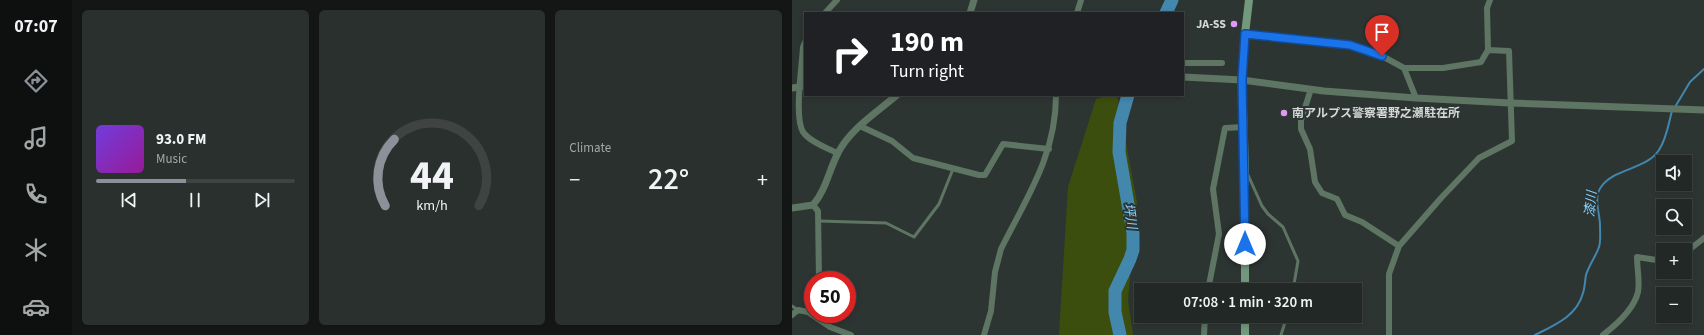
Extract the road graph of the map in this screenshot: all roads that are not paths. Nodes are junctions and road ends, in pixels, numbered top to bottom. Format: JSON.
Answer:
{"nodes":[{"id":1,"x":837,"y":0,"type":"edge"},
{"id":2,"x":974,"y":0,"type":"edge"},
{"id":3,"x":1081,"y":0,"type":"edge"},
{"id":4,"x":1249,"y":0,"type":"edge"},
{"id":5,"x":1490,"y":0,"type":"edge"},
{"id":6,"x":826,"y":12,"type":"edge"},
{"id":7,"x":970,"y":12,"type":"edge"},
{"id":8,"x":1077,"y":12,"type":"edge"},
{"id":9,"x":1245,"y":34,"type":"junction"},
{"id":10,"x":804,"y":44,"type":"edge"},
{"id":11,"x":1488,"y":50,"type":"junction"},
{"id":12,"x":1184,"y":63,"type":"edge"},
{"id":13,"x":1222,"y":63,"type":"dead end"},
{"id":14,"x":1404,"y":68,"type":"junction"},
{"id":15,"x":1184,"y":77,"type":"edge"},
{"id":16,"x":1242,"y":80,"type":"junction"},
{"id":17,"x":803,"y":86,"type":"edge"},
{"id":18,"x":792,"y":88,"type":"edge"},
{"id":19,"x":1311,"y":89,"type":"junction"},
{"id":20,"x":896,"y":96,"type":"edge"},
{"id":21,"x":1056,"y":96,"type":"edge"},
{"id":22,"x":1416,"y":98,"type":"junction"},
{"id":23,"x":1510,"y":103,"type":"junction"},
{"id":24,"x":1704,"y":110,"type":"edge"},
{"id":25,"x":860,"y":126,"type":"junction"},
{"id":26,"x":1243,"y":127,"type":"junction"},
{"id":27,"x":1049,"y":149,"type":"junction"},
{"id":28,"x":837,"y":153,"type":"junction"},
{"id":29,"x":954,"y":168,"type":"junction"},
{"id":30,"x":1245,"y":168,"type":"junction"},
{"id":31,"x":813,"y":205,"type":"junction"},
{"id":32,"x":792,"y":208,"type":"edge"},
{"id":33,"x":819,"y":221,"type":"junction"},
{"id":34,"x":1704,"y":238,"type":"edge"},
{"id":35,"x":1399,"y":246,"type":"junction"},
{"id":36,"x":1692,"y":247,"type":"edge"},
{"id":37,"x":1656,"y":261,"type":"edge"},
{"id":38,"x":819,"y":271,"type":"edge"},
{"id":39,"x":1209,"y":283,"type":"edge"},
{"id":40,"x":1245,"y":283,"type":"edge"},
{"id":41,"x":1294,"y":283,"type":"edge"},
{"id":42,"x":795,"y":308,"type":"edge"},
{"id":43,"x":792,"y":315,"type":"edge"},
{"id":44,"x":824,"y":323,"type":"edge"},
{"id":45,"x":1205,"y":323,"type":"edge"},
{"id":46,"x":1245,"y":323,"type":"edge"},
{"id":47,"x":1285,"y":323,"type":"edge"},
{"id":48,"x":851,"y":335,"type":"edge"},
{"id":49,"x":984,"y":335,"type":"edge"},
{"id":50,"x":1204,"y":335,"type":"edge"},
{"id":51,"x":1245,"y":335,"type":"edge"},
{"id":52,"x":1281,"y":335,"type":"edge"},
{"id":53,"x":1389,"y":335,"type":"edge"},
{"id":54,"x":1603,"y":335,"type":"edge"}],
"edges":[{"from":1,"to":6,"type":"street"},
{"from":2,"to":7,"type":"street"},
{"from":3,"to":8,"type":"street"},
{"from":4,"to":9,"type":"main road"},
{"from":5,"to":11,"type":"street"},
{"from":9,"to":14,"type":"street"},
{"from":9,"to":16,"type":"main road"},
{"from":10,"to":17,"type":"street"},
{"from":11,"to":14,"type":"street"},
{"from":11,"to":23,"type":"street"},
{"from":12,"to":13,"type":"street"},
{"from":14,"to":22,"type":"street"},
{"from":15,"to":16,"type":"street"},
{"from":16,"to":19,"type":"street"},
{"from":16,"to":26,"type":"main road"},
{"from":17,"to":18,"type":"street"},
{"from":17,"to":28,"type":"street"},
{"from":19,"to":22,"type":"street"},
{"from":19,"to":35,"type":"street"},
{"from":20,"to":25,"type":"street"},
{"from":21,"to":27,"type":"street"},
{"from":22,"to":23,"type":"street"},
{"from":23,"to":24,"type":"street"},
{"from":23,"to":35,"type":"street"},
{"from":25,"to":28,"type":"street"},
{"from":25,"to":29,"type":"street"},
{"from":26,"to":30,"type":"main road"},
{"from":26,"to":39,"type":"street"},
{"from":27,"to":29,"type":"street"},
{"from":27,"to":49,"type":"street"},
{"from":28,"to":31,"type":"street"},
{"from":29,"to":33,"type":"lane"},
{"from":30,"to":40,"type":"main road"},
{"from":30,"to":41,"type":"lane"},
{"from":31,"to":32,"type":"street"},
{"from":31,"to":33,"type":"street"},
{"from":33,"to":38,"type":"street"},
{"from":34,"to":36,"type":"street"},
{"from":35,"to":53,"type":"street"},
{"from":37,"to":54,"type":"street"},
{"from":42,"to":43,"type":"street"},
{"from":44,"to":48,"type":"street"},
{"from":45,"to":50,"type":"street"},
{"from":46,"to":51,"type":"main road"},
{"from":47,"to":52,"type":"lane"}]}
